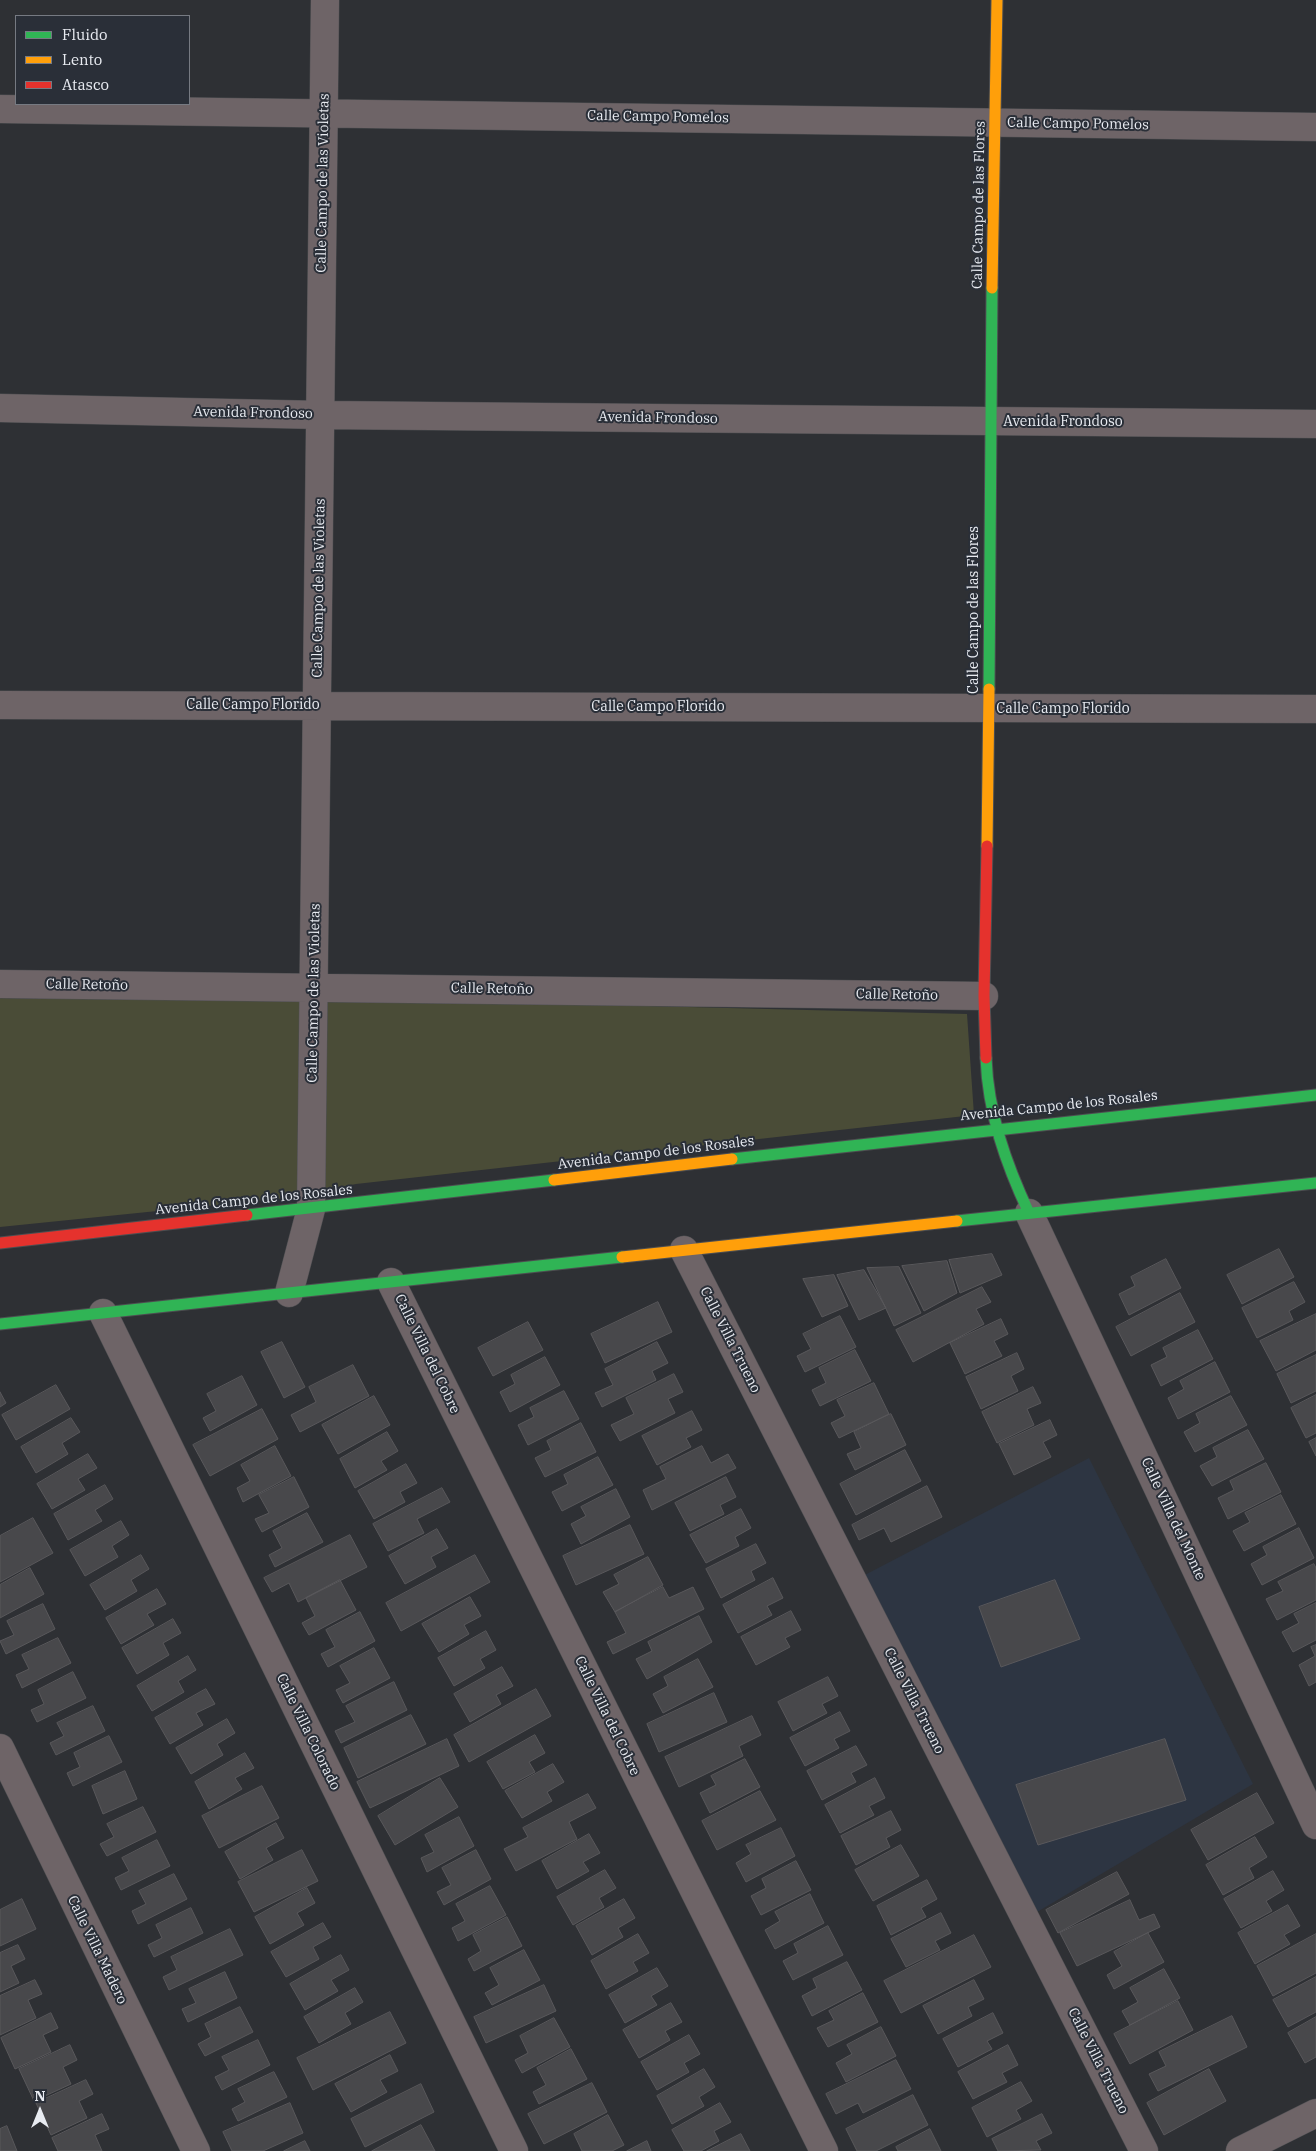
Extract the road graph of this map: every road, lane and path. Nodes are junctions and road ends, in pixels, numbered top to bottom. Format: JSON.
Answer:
{"nodes":[{"id":1,"x":325,"y":0,"type":"edge"},
{"id":2,"x":997,"y":0,"type":"edge"},
{"id":3,"x":0,"y":108,"type":"edge"},
{"id":4,"x":324,"y":112,"type":"junction"},
{"id":5,"x":996,"y":123,"type":"junction"},
{"id":6,"x":1316,"y":127,"type":"edge"},
{"id":7,"x":0,"y":408,"type":"edge"},
{"id":8,"x":321,"y":415,"type":"junction"},
{"id":9,"x":989,"y":422,"type":"junction"},
{"id":10,"x":1316,"y":424,"type":"edge"},
{"id":11,"x":0,"y":705,"type":"edge"},
{"id":12,"x":318,"y":705,"type":"junction"},
{"id":13,"x":989,"y":709,"type":"junction"},
{"id":14,"x":1316,"y":709,"type":"edge"},
{"id":15,"x":0,"y":984,"type":"edge"},
{"id":16,"x":314,"y":987,"type":"junction"},
{"id":17,"x":984,"y":996,"type":"junction"},
{"id":18,"x":1316,"y":1095,"type":"edge"},
{"id":19,"x":996,"y":1127,"type":"junction"},
{"id":20,"x":1316,"y":1182,"type":"edge"},
{"id":21,"x":311,"y":1209,"type":"junction"},
{"id":22,"x":1030,"y":1213,"type":"junction"},
{"id":23,"x":0,"y":1243,"type":"edge"},
{"id":24,"x":684,"y":1250,"type":"junction"},
{"id":25,"x":391,"y":1282,"type":"junction"},
{"id":26,"x":289,"y":1293,"type":"junction"},
{"id":27,"x":103,"y":1313,"type":"junction"},
{"id":28,"x":0,"y":1324,"type":"edge"},
{"id":29,"x":0,"y":1748,"type":"edge"},
{"id":30,"x":1316,"y":1824,"type":"edge"},
{"id":31,"x":1316,"y":2113,"type":"edge"},
{"id":32,"x":196,"y":2151,"type":"edge"},
{"id":33,"x":514,"y":2151,"type":"edge"},
{"id":34,"x":824,"y":2151,"type":"edge"},
{"id":35,"x":1144,"y":2151,"type":"edge"},
{"id":36,"x":1240,"y":2151,"type":"edge"}],
"edges":[{"from":1,"to":4,"type":"street","name":"Calle Campo de las Violetas"},
{"from":2,"to":5,"type":"street","name":"Calle Campo de las Flores"},
{"from":3,"to":4,"type":"street","name":"Calle Campo Pomelos"},
{"from":4,"to":5,"type":"street","name":"Calle Campo Pomelos"},
{"from":4,"to":8,"type":"street","name":"Calle Campo de las Violetas"},
{"from":5,"to":6,"type":"street","name":"Calle Campo Pomelos"},
{"from":5,"to":9,"type":"street","name":"Calle Campo de las Flores"},
{"from":7,"to":8,"type":"street","name":"Avenida Frondoso"},
{"from":8,"to":9,"type":"street","name":"Avenida Frondoso"},
{"from":8,"to":12,"type":"street","name":"Calle Campo de las Violetas"},
{"from":9,"to":10,"type":"street","name":"Avenida Frondoso"},
{"from":9,"to":13,"type":"street","name":"Calle Campo de las Flores"},
{"from":11,"to":12,"type":"street","name":"Calle Campo Florido"},
{"from":12,"to":13,"type":"street","name":"Calle Campo Florido"},
{"from":12,"to":16,"type":"street","name":"Calle Campo de las Violetas"},
{"from":13,"to":14,"type":"street","name":"Calle Campo Florido"},
{"from":13,"to":17,"type":"street","name":"Calle Campo de las Flores"},
{"from":15,"to":16,"type":"street","name":"Calle Retoño"},
{"from":16,"to":17,"type":"street","name":"Calle Retoño"},
{"from":16,"to":21,"type":"street","name":"Calle Campo de las Violetas"},
{"from":17,"to":19,"type":"street","name":"Calle Campo de las Flores"},
{"from":18,"to":19,"type":"street","name":"Avenida Campo de los Rosales"},
{"from":19,"to":21,"type":"street","name":"Avenida Campo de los Rosales"},
{"from":19,"to":22,"type":"street","name":"Calle Campo de las Flores"},
{"from":20,"to":22,"type":"street"},
{"from":21,"to":23,"type":"street","name":"Avenida Campo de los Rosales"},
{"from":21,"to":26,"type":"street","name":"Calle Campo de las Violetas"},
{"from":22,"to":24,"type":"street"},
{"from":22,"to":30,"type":"street","name":"Calle Villa del Monte"},
{"from":24,"to":25,"type":"street"},
{"from":24,"to":35,"type":"street","name":"Calle Villa Trueno"},
{"from":25,"to":26,"type":"street"},
{"from":25,"to":34,"type":"street","name":"Calle Villa del Cobre"},
{"from":26,"to":27,"type":"street"},
{"from":27,"to":28,"type":"street"},
{"from":27,"to":33,"type":"street","name":"Calle Villa Colorado"},
{"from":29,"to":32,"type":"street","name":"Calle Villa Madero"},
{"from":31,"to":36,"type":"street"}]}
